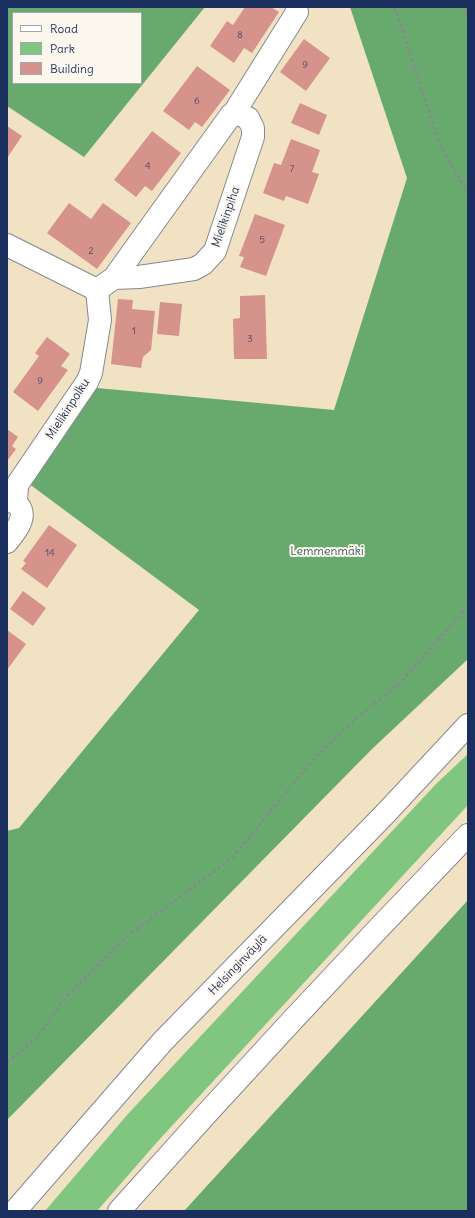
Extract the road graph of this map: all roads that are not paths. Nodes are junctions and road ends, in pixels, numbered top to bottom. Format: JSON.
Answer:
{"nodes":[{"id":1,"x":297,"y":12,"type":"dead end"},
{"id":2,"x":234,"y":113,"type":"junction"},
{"id":3,"x":7,"y":245,"type":"edge"},
{"id":4,"x":106,"y":284,"type":"junction"},
{"id":5,"x":12,"y":502,"type":"edge"},
{"id":6,"x":7,"y":542,"type":"edge"},
{"id":7,"x":468,"y":725,"type":"edge"},
{"id":8,"x":468,"y":835,"type":"edge"},
{"id":9,"x":15,"y":1211,"type":"edge"},
{"id":10,"x":119,"y":1211,"type":"edge"}],
"edges":[{"from":1,"to":2,"type":"main road"},
{"from":2,"to":4,"type":"main road"},
{"from":2,"to":4,"type":"main road","name":"Mielikinpiha"},
{"from":3,"to":4,"type":"main road"},
{"from":4,"to":5,"type":"main road","name":"Mielikinpolku"},
{"from":5,"to":6,"type":"main road","name":"Mielikinpolku"},
{"from":7,"to":9,"type":"main road","name":"Helsinginväylä"},
{"from":8,"to":10,"type":"main road"}]}
